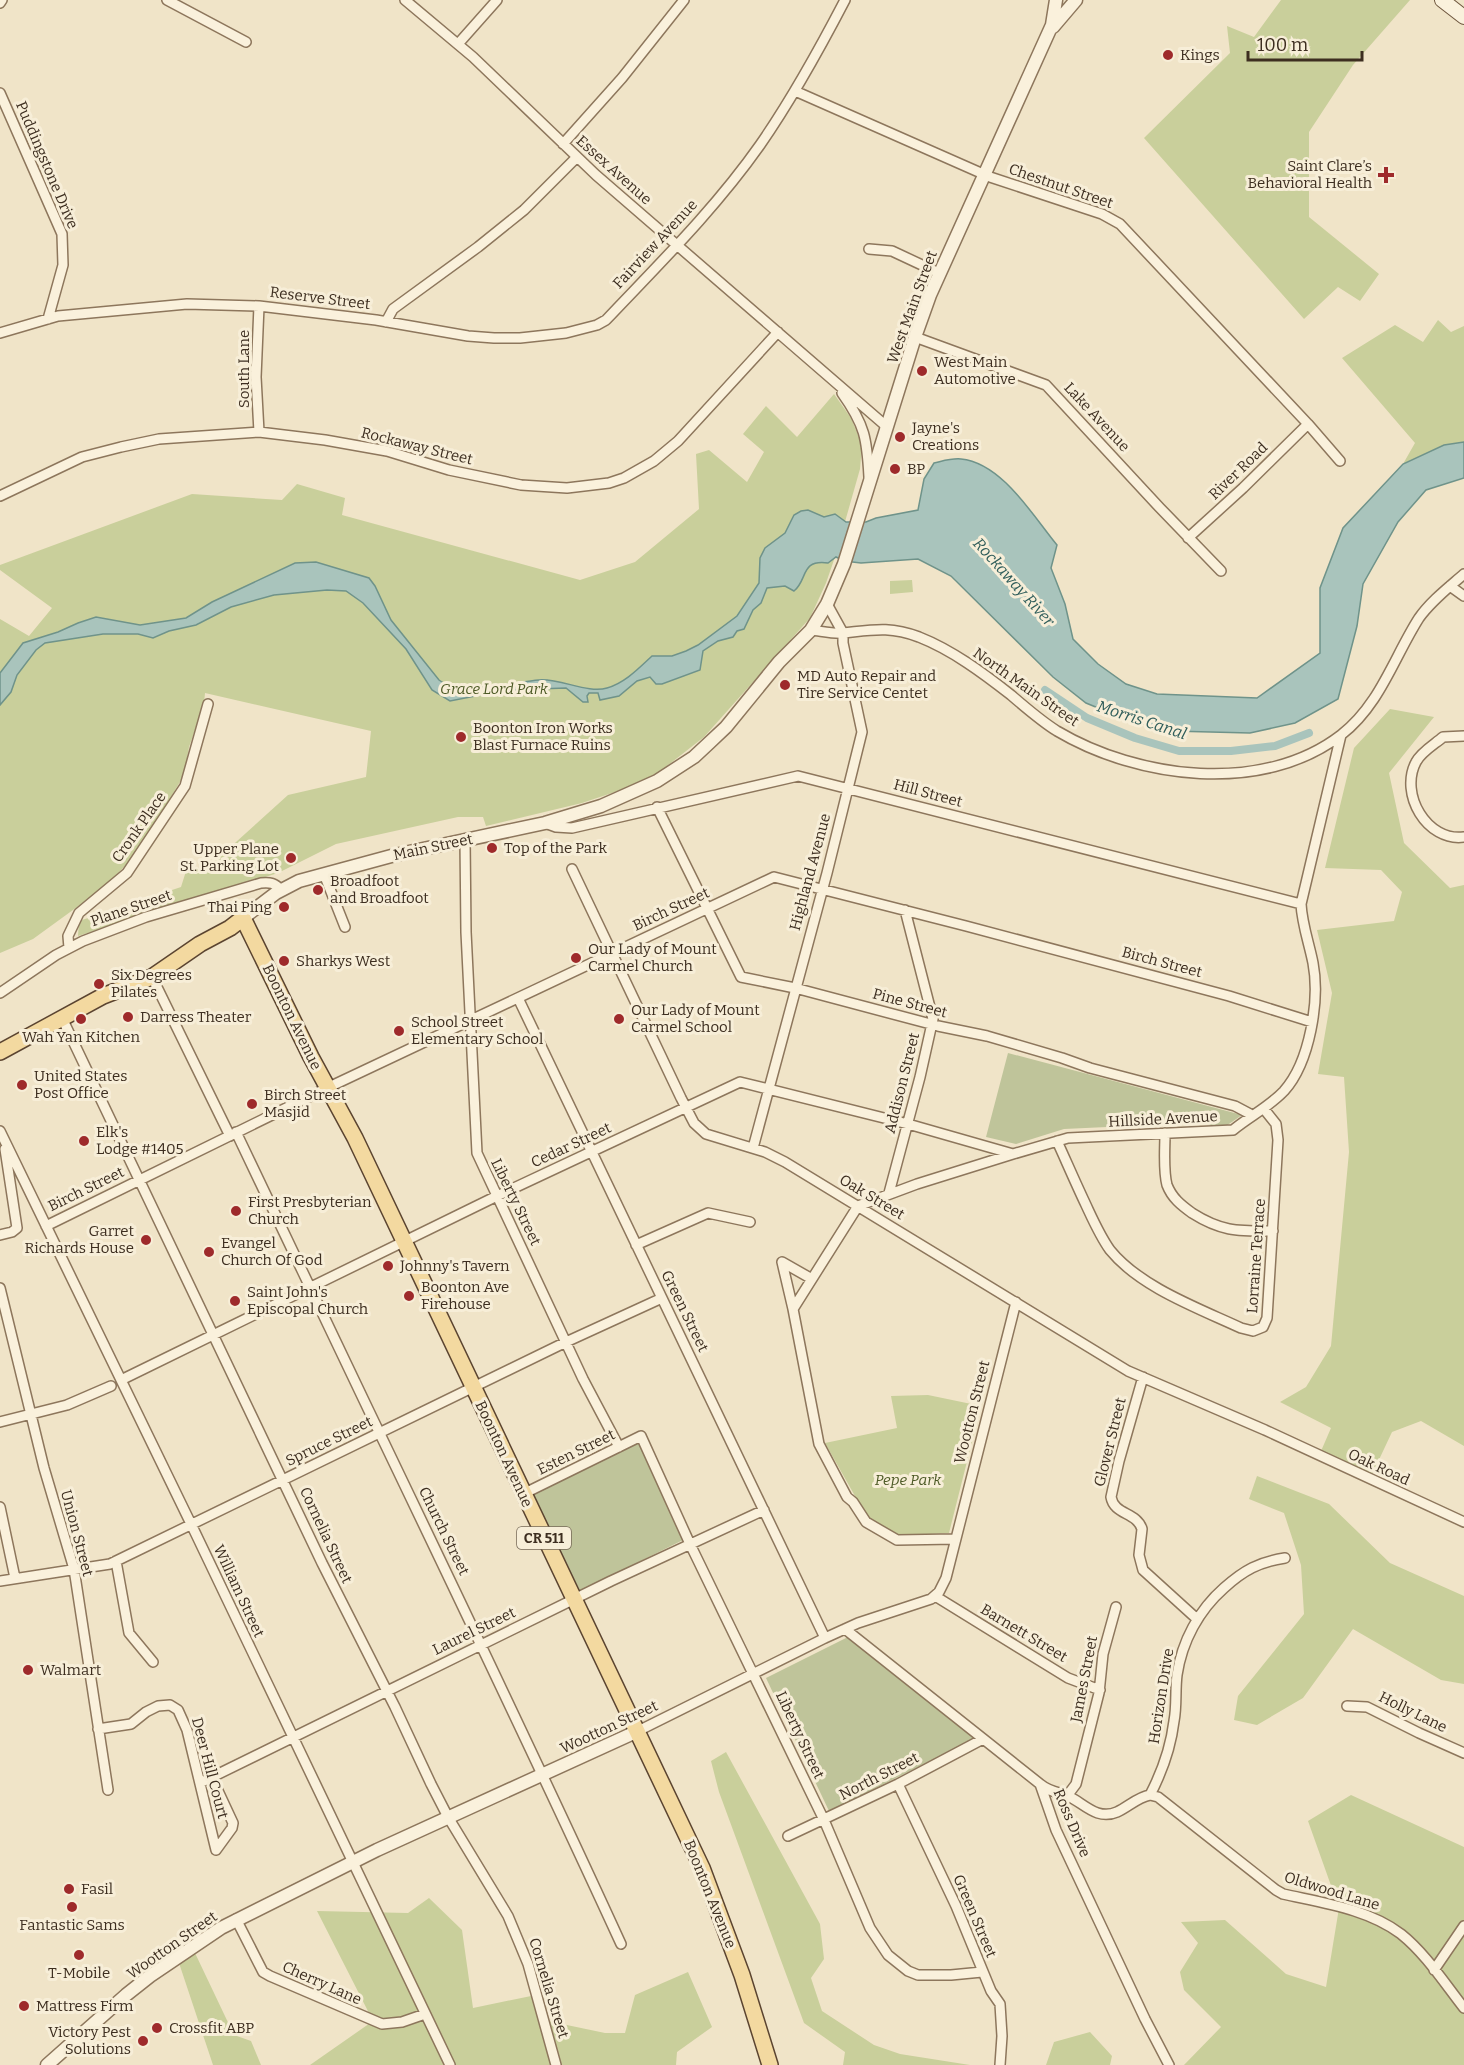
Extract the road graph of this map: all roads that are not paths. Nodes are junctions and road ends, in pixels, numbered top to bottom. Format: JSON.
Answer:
{"nodes":[{"id":1,"x":167,"y":0,"type":"edge"},
{"id":2,"x":405,"y":0,"type":"edge"},
{"id":3,"x":497,"y":0,"type":"edge"},
{"id":4,"x":684,"y":0,"type":"edge"},
{"id":5,"x":845,"y":0,"type":"edge"},
{"id":6,"x":1056,"y":0,"type":"edge"},
{"id":7,"x":1076,"y":0,"type":"edge"},
{"id":8,"x":1442,"y":0,"type":"edge"},
{"id":9,"x":1464,"y":17,"type":"edge"},
{"id":10,"x":1047,"y":35,"type":"junction"},
{"id":11,"x":246,"y":42,"type":"dead end"},
{"id":12,"x":458,"y":44,"type":"junction"},
{"id":13,"x":795,"y":92,"type":"junction"},
{"id":14,"x":0,"y":93,"type":"edge"},
{"id":15,"x":563,"y":144,"type":"junction"},
{"id":16,"x":577,"y":157,"type":"junction"},
{"id":17,"x":984,"y":175,"type":"junction"},
{"id":18,"x":677,"y":246,"type":"junction"},
{"id":19,"x":869,"y":249,"type":"dead end"},
{"id":20,"x":939,"y":273,"type":"junction"},
{"id":21,"x":259,"y":306,"type":"junction"},
{"id":22,"x":48,"y":319,"type":"junction"},
{"id":23,"x":386,"y":322,"type":"junction"},
{"id":24,"x":778,"y":332,"type":"junction"},
{"id":25,"x":0,"y":333,"type":"edge"},
{"id":26,"x":915,"y":337,"type":"junction"},
{"id":27,"x":833,"y":381,"type":"junction"},
{"id":28,"x":1308,"y":424,"type":"junction"},
{"id":29,"x":886,"y":426,"type":"junction"},
{"id":30,"x":260,"y":432,"type":"junction"},
{"id":31,"x":1340,"y":461,"type":"dead end"},
{"id":32,"x":870,"y":484,"type":"junction"},
{"id":33,"x":0,"y":496,"type":"edge"},
{"id":34,"x":1188,"y":538,"type":"junction"},
{"id":35,"x":1221,"y":572,"type":"dead end"},
{"id":36,"x":1464,"y":574,"type":"edge"},
{"id":37,"x":1450,"y":586,"type":"junction"},
{"id":38,"x":1464,"y":596,"type":"edge"},
{"id":39,"x":827,"y":604,"type":"junction"},
{"id":40,"x":811,"y":630,"type":"junction"},
{"id":41,"x":843,"y":633,"type":"junction"},
{"id":42,"x":208,"y":704,"type":"dead end"},
{"id":43,"x":1341,"y":735,"type":"junction"},
{"id":44,"x":1464,"y":736,"type":"edge"},
{"id":45,"x":848,"y":787,"type":"junction"},
{"id":46,"x":657,"y":807,"type":"junction"},
{"id":47,"x":545,"y":823,"type":"junction"},
{"id":48,"x":1464,"y":837,"type":"edge"},
{"id":49,"x":465,"y":840,"type":"junction"},
{"id":50,"x":572,"y":869,"type":"dead end"},
{"id":51,"x":324,"y":874,"type":"junction"},
{"id":52,"x":822,"y":889,"type":"junction"},
{"id":53,"x":280,"y":890,"type":"junction"},
{"id":54,"x":1301,"y":904,"type":"junction"},
{"id":55,"x":708,"y":908,"type":"junction"},
{"id":56,"x":905,"y":910,"type":"junction"},
{"id":57,"x":243,"y":918,"type":"junction"},
{"id":58,"x":345,"y":927,"type":"dead end"},
{"id":59,"x":69,"y":948,"type":"junction"},
{"id":60,"x":612,"y":953,"type":"junction"},
{"id":61,"x":152,"y":977,"type":"junction"},
{"id":62,"x":795,"y":988,"type":"junction"},
{"id":63,"x":0,"y":993,"type":"edge"},
{"id":64,"x":518,"y":998,"type":"junction"},
{"id":65,"x":62,"y":1018,"type":"junction"},
{"id":66,"x":470,"y":1021,"type":"junction"},
{"id":67,"x":1312,"y":1022,"type":"junction"},
{"id":68,"x":932,"y":1024,"type":"junction"},
{"id":69,"x":0,"y":1052,"type":"edge"},
{"id":70,"x":327,"y":1088,"type":"junction"},
{"id":71,"x":768,"y":1089,"type":"junction"},
{"id":72,"x":686,"y":1107,"type":"junction"},
{"id":73,"x":1264,"y":1109,"type":"junction"},
{"id":74,"x":1252,"y":1115,"type":"junction"},
{"id":75,"x":908,"y":1124,"type":"junction"},
{"id":76,"x":1165,"y":1133,"type":"junction"},
{"id":77,"x":2,"y":1134,"type":"edge"},
{"id":78,"x":233,"y":1134,"type":"junction"},
{"id":79,"x":1057,"y":1142,"type":"junction"},
{"id":80,"x":753,"y":1148,"type":"junction"},
{"id":81,"x":591,"y":1152,"type":"junction"},
{"id":82,"x":1013,"y":1154,"type":"junction"},
{"id":83,"x":141,"y":1180,"type":"junction"},
{"id":84,"x":889,"y":1193,"type":"junction"},
{"id":85,"x":497,"y":1197,"type":"junction"},
{"id":86,"x":858,"y":1206,"type":"junction"},
{"id":87,"x":750,"y":1222,"type":"dead end"},
{"id":88,"x":46,"y":1226,"type":"junction"},
{"id":89,"x":1273,"y":1231,"type":"junction"},
{"id":90,"x":0,"y":1235,"type":"edge"},
{"id":91,"x":403,"y":1242,"type":"junction"},
{"id":92,"x":636,"y":1245,"type":"junction"},
{"id":93,"x":812,"y":1279,"type":"junction"},
{"id":94,"x":311,"y":1287,"type":"junction"},
{"id":95,"x":0,"y":1288,"type":"edge"},
{"id":96,"x":662,"y":1298,"type":"junction"},
{"id":97,"x":1016,"y":1302,"type":"junction"},
{"id":98,"x":793,"y":1309,"type":"junction"},
{"id":99,"x":214,"y":1334,"type":"junction"},
{"id":100,"x":566,"y":1342,"type":"junction"},
{"id":101,"x":1143,"y":1377,"type":"junction"},
{"id":102,"x":121,"y":1380,"type":"junction"},
{"id":103,"x":111,"y":1386,"type":"dead end"},
{"id":104,"x":472,"y":1388,"type":"junction"},
{"id":105,"x":32,"y":1415,"type":"junction"},
{"id":106,"x":0,"y":1422,"type":"edge"},
{"id":107,"x":380,"y":1433,"type":"junction"},
{"id":108,"x":641,"y":1436,"type":"joint"},
{"id":109,"x":1281,"y":1437,"type":"joint"},
{"id":110,"x":619,"y":1447,"type":"junction"},
{"id":111,"x":283,"y":1479,"type":"junction"},
{"id":112,"x":523,"y":1494,"type":"junction"},
{"id":113,"x":0,"y":1507,"type":"edge"},
{"id":114,"x":764,"y":1510,"type":"junction"},
{"id":115,"x":1464,"y":1522,"type":"edge"},
{"id":116,"x":192,"y":1526,"type":"junction"},
{"id":117,"x":955,"y":1539,"type":"junction"},
{"id":118,"x":690,"y":1544,"type":"junction"},
{"id":119,"x":1285,"y":1558,"type":"dead end"},
{"id":120,"x":116,"y":1561,"type":"junction"},
{"id":121,"x":74,"y":1569,"type":"junction"},
{"id":122,"x":15,"y":1578,"type":"junction"},
{"id":123,"x":0,"y":1581,"type":"edge"},
{"id":124,"x":935,"y":1596,"type":"junction"},
{"id":125,"x":574,"y":1599,"type":"junction"},
{"id":126,"x":1116,"y":1607,"type":"dead end"},
{"id":127,"x":1197,"y":1619,"type":"junction"},
{"id":128,"x":845,"y":1629,"type":"junction"},
{"id":129,"x":825,"y":1638,"type":"junction"},
{"id":130,"x":481,"y":1644,"type":"junction"},
{"id":131,"x":153,"y":1662,"type":"dead end"},
{"id":132,"x":754,"y":1674,"type":"junction"},
{"id":133,"x":1100,"y":1689,"type":"junction"},
{"id":134,"x":386,"y":1690,"type":"junction"},
{"id":135,"x":1347,"y":1706,"type":"dead end"},
{"id":136,"x":98,"y":1729,"type":"junction"},
{"id":137,"x":638,"y":1731,"type":"junction"},
{"id":138,"x":292,"y":1738,"type":"junction"},
{"id":139,"x":983,"y":1739,"type":"junction"},
{"id":140,"x":1464,"y":1753,"type":"edge"},
{"id":141,"x":543,"y":1775,"type":"junction"},
{"id":142,"x":212,"y":1778,"type":"junction"},
{"id":143,"x":200,"y":1783,"type":"junction"},
{"id":144,"x":898,"y":1784,"type":"junction"},
{"id":145,"x":1040,"y":1784,"type":"junction"},
{"id":146,"x":108,"y":1790,"type":"dead end"},
{"id":147,"x":1150,"y":1795,"type":"junction"},
{"id":148,"x":1067,"y":1796,"type":"junction"},
{"id":149,"x":448,"y":1817,"type":"junction"},
{"id":150,"x":824,"y":1820,"type":"junction"},
{"id":151,"x":788,"y":1836,"type":"dead end"},
{"id":152,"x":352,"y":1862,"type":"junction"},
{"id":153,"x":236,"y":1919,"type":"junction"},
{"id":154,"x":1464,"y":1926,"type":"edge"},
{"id":155,"x":621,"y":1944,"type":"dead end"},
{"id":156,"x":1434,"y":1970,"type":"junction"},
{"id":157,"x":982,"y":1972,"type":"junction"},
{"id":158,"x":1464,"y":2008,"type":"edge"},
{"id":159,"x":425,"y":2014,"type":"junction"},
{"id":160,"x":47,"y":2065,"type":"edge"},
{"id":161,"x":450,"y":2065,"type":"edge"},
{"id":162,"x":556,"y":2065,"type":"edge"},
{"id":163,"x":770,"y":2065,"type":"edge"},
{"id":164,"x":1000,"y":2065,"type":"edge"},
{"id":165,"x":1169,"y":2065,"type":"edge"}],
"edges":[{"from":1,"to":11,"type":"street"},
{"from":2,"to":12,"type":"street","name":"Essex Avenue"},
{"from":3,"to":12,"type":"street"},
{"from":4,"to":15,"type":"street"},
{"from":5,"to":13,"type":"street","name":"Fairview Avenue"},
{"from":6,"to":10,"type":"street","name":"West Main Street"},
{"from":7,"to":10,"type":"street"},
{"from":8,"to":9,"type":"main road"},
{"from":10,"to":17,"type":"street","name":"West Main Street"},
{"from":12,"to":15,"type":"street","name":"Essex Avenue"},
{"from":13,"to":17,"type":"street","name":"Chestnut Street"},
{"from":13,"to":18,"type":"street","name":"Fairview Avenue"},
{"from":14,"to":22,"type":"street","name":"Puddingstone Drive"},
{"from":15,"to":16,"type":"street","name":"Essex Avenue"},
{"from":16,"to":18,"type":"street","name":"Essex Avenue"},
{"from":16,"to":23,"type":"street","name":"Reserve Street"},
{"from":17,"to":20,"type":"street","name":"West Main Street"},
{"from":17,"to":28,"type":"street","name":"Chestnut Street"},
{"from":18,"to":23,"type":"street","name":"Fairview Avenue"},
{"from":18,"to":24,"type":"street","name":"Essex Avenue"},
{"from":19,"to":20,"type":"street"},
{"from":20,"to":26,"type":"street","name":"West Main Street"},
{"from":21,"to":22,"type":"street","name":"Reserve Street"},
{"from":21,"to":23,"type":"street","name":"Reserve Street"},
{"from":21,"to":30,"type":"street","name":"South Lane"},
{"from":22,"to":25,"type":"street","name":"Reserve Street"},
{"from":24,"to":27,"type":"street","name":"Essex Avenue"},
{"from":24,"to":30,"type":"street","name":"Rockaway Street"},
{"from":26,"to":29,"type":"street","name":"West Main Street"},
{"from":26,"to":34,"type":"street","name":"Lake Avenue"},
{"from":27,"to":29,"type":"street","name":"Essex Avenue"},
{"from":27,"to":32,"type":"street","name":"Essex Avenue"},
{"from":28,"to":31,"type":"street","name":"Chestnut Street"},
{"from":28,"to":34,"type":"street","name":"River Road"},
{"from":29,"to":32,"type":"street","name":"West Main Street"},
{"from":30,"to":33,"type":"street","name":"Rockaway Street"},
{"from":32,"to":39,"type":"street","name":"West Main Street"},
{"from":34,"to":35,"type":"street","name":"Lake Avenue"},
{"from":36,"to":37,"type":"street","name":"North Main Street"},
{"from":37,"to":38,"type":"street"},
{"from":37,"to":43,"type":"street","name":"North Main Street"},
{"from":39,"to":40,"type":"street","name":"West Main Street"},
{"from":39,"to":41,"type":"street","name":"Highland Avenue"},
{"from":40,"to":41,"type":"street"},
{"from":40,"to":47,"type":"street","name":"Main Street"},
{"from":41,"to":43,"type":"street","name":"North Main Street"},
{"from":41,"to":45,"type":"street","name":"Highland Avenue"},
{"from":42,"to":59,"type":"street","name":"Cronk Place"},
{"from":43,"to":54,"type":"street","name":"Hillside Avenue"},
{"from":44,"to":48,"type":"street"},
{"from":45,"to":46,"type":"street","name":"Hill Street"},
{"from":45,"to":52,"type":"street","name":"Highland Avenue"},
{"from":45,"to":54,"type":"street","name":"Hill Street"},
{"from":46,"to":47,"type":"street","name":"Hill Street"},
{"from":46,"to":55,"type":"street","name":"Pine Street"},
{"from":47,"to":49,"type":"street","name":"Main Street"},
{"from":49,"to":51,"type":"street","name":"Main Street"},
{"from":49,"to":66,"type":"street","name":"Liberty Street"},
{"from":50,"to":60,"type":"street","name":"Oak Street"},
{"from":51,"to":53,"type":"street","name":"Main Street"},
{"from":51,"to":58,"type":"street"},
{"from":52,"to":55,"type":"street","name":"Birch Street"},
{"from":52,"to":56,"type":"street","name":"Birch Street"},
{"from":52,"to":62,"type":"street","name":"Highland Avenue"},
{"from":53,"to":57,"type":"street","name":"Main Street"},
{"from":53,"to":59,"type":"street","name":"Plane Street"},
{"from":54,"to":67,"type":"street","name":"Hillside Avenue"},
{"from":55,"to":60,"type":"street","name":"Birch Street"},
{"from":55,"to":62,"type":"street","name":"Pine Street"},
{"from":56,"to":67,"type":"street","name":"Birch Street"},
{"from":56,"to":68,"type":"street","name":"Addison Street"},
{"from":57,"to":61,"type":"main road","name":"Main Street"},
{"from":57,"to":70,"type":"main road","name":"Boonton Avenue","number":"CR 511"},
{"from":59,"to":63,"type":"street","name":"Plane Street"},
{"from":60,"to":64,"type":"street","name":"Birch Street"},
{"from":60,"to":72,"type":"street","name":"Oak Street"},
{"from":61,"to":65,"type":"main road","name":"Main Street"},
{"from":61,"to":78,"type":"street","name":"Church Street"},
{"from":62,"to":68,"type":"street","name":"Pine Street"},
{"from":62,"to":71,"type":"street","name":"Highland Avenue"},
{"from":64,"to":66,"type":"street","name":"Birch Street"},
{"from":64,"to":81,"type":"street","name":"Green Street"},
{"from":65,"to":69,"type":"main road","name":"Main Street"},
{"from":65,"to":83,"type":"street","name":"Cornelia Street"},
{"from":66,"to":70,"type":"street","name":"Birch Street"},
{"from":66,"to":85,"type":"street","name":"Liberty Street"},
{"from":67,"to":73,"type":"street","name":"Hillside Avenue"},
{"from":68,"to":74,"type":"street","name":"Pine Street"},
{"from":68,"to":75,"type":"street","name":"Addison Street"},
{"from":70,"to":78,"type":"street","name":"Birch Street"},
{"from":70,"to":91,"type":"main road","name":"Boonton Avenue","number":"CR 511"},
{"from":71,"to":72,"type":"street","name":"Cedar Street"},
{"from":71,"to":75,"type":"street","name":"Cedar Street"},
{"from":71,"to":80,"type":"street","name":"Highland Avenue"},
{"from":72,"to":80,"type":"street","name":"Oak Street"},
{"from":72,"to":81,"type":"street","name":"Cedar Street"},
{"from":73,"to":74,"type":"street","name":"Hillside Avenue"},
{"from":73,"to":89,"type":"street","name":"Lorraine Terrace"},
{"from":74,"to":76,"type":"street","name":"Hillside Avenue"},
{"from":75,"to":82,"type":"street","name":"Cedar Street"},
{"from":75,"to":84,"type":"street","name":"Addison Street"},
{"from":76,"to":79,"type":"street","name":"Hillside Avenue"},
{"from":76,"to":89,"type":"street"},
{"from":77,"to":88,"type":"street","name":"William Street"},
{"from":77,"to":90,"type":"street"},
{"from":78,"to":83,"type":"street","name":"Birch Street"},
{"from":78,"to":94,"type":"street","name":"Church Street"},
{"from":79,"to":82,"type":"street"},
{"from":79,"to":89,"type":"street","name":"Lorraine Terrace"},
{"from":80,"to":86,"type":"street","name":"Oak Street"},
{"from":81,"to":85,"type":"street","name":"Cedar Street"},
{"from":81,"to":92,"type":"street","name":"Green Street"},
{"from":82,"to":84,"type":"street"},
{"from":83,"to":88,"type":"street","name":"Birch Street"},
{"from":83,"to":99,"type":"street","name":"Cornelia Street"},
{"from":84,"to":86,"type":"street"},
{"from":85,"to":91,"type":"street","name":"Cedar Street"},
{"from":85,"to":100,"type":"street","name":"Liberty Street"},
{"from":86,"to":93,"type":"street"},
{"from":86,"to":97,"type":"street","name":"Oak Street"},
{"from":87,"to":92,"type":"street"},
{"from":88,"to":102,"type":"street","name":"William Street"},
{"from":91,"to":94,"type":"street","name":"Cedar Street"},
{"from":91,"to":104,"type":"main road","name":"Boonton Avenue","number":"CR 511"},
{"from":92,"to":96,"type":"street","name":"Green Street"},
{"from":93,"to":98,"type":"street"},
{"from":93,"to":98,"type":"street"},
{"from":94,"to":99,"type":"street","name":"Cedar Street"},
{"from":94,"to":107,"type":"street","name":"Church Street"},
{"from":95,"to":105,"type":"street","name":"Union Street"},
{"from":96,"to":100,"type":"street","name":"Spruce Street"},
{"from":96,"to":114,"type":"street","name":"Green Street"},
{"from":97,"to":101,"type":"street","name":"Oak Street"},
{"from":97,"to":117,"type":"street","name":"Wootton Street"},
{"from":98,"to":117,"type":"street"},
{"from":99,"to":102,"type":"street","name":"Cedar Street"},
{"from":99,"to":111,"type":"street","name":"Cornelia Street"},
{"from":100,"to":104,"type":"street","name":"Spruce Street"},
{"from":100,"to":110,"type":"street","name":"Liberty Street"},
{"from":101,"to":109,"type":"street","name":"Oak Street"},
{"from":101,"to":127,"type":"street","name":"Glover Street"},
{"from":102,"to":116,"type":"street","name":"William Street"},
{"from":103,"to":105,"type":"street"},
{"from":104,"to":107,"type":"street","name":"Spruce Street"},
{"from":104,"to":112,"type":"main road","name":"Boonton Avenue","number":"CR 511"},
{"from":105,"to":106,"type":"street"},
{"from":105,"to":121,"type":"street","name":"Union Street"},
{"from":107,"to":111,"type":"street","name":"Spruce Street"},
{"from":107,"to":130,"type":"street","name":"Church Street"},
{"from":108,"to":110,"type":"street","name":"Esten Street"},
{"from":108,"to":118,"type":"street","name":"Liberty Street"},
{"from":109,"to":115,"type":"street","name":"Oak Road"},
{"from":110,"to":112,"type":"street","name":"Esten Street"},
{"from":111,"to":116,"type":"street","name":"Spruce Street"},
{"from":111,"to":134,"type":"street","name":"Cornelia Street"},
{"from":112,"to":125,"type":"main road","name":"Boonton Avenue","number":"CR 511"},
{"from":113,"to":122,"type":"street"},
{"from":114,"to":118,"type":"street","name":"Laurel Street"},
{"from":114,"to":129,"type":"street","name":"Green Street"},
{"from":116,"to":120,"type":"street","name":"Spruce Street"},
{"from":116,"to":138,"type":"street","name":"William Street"},
{"from":117,"to":124,"type":"street","name":"Wootton Street"},
{"from":118,"to":125,"type":"street","name":"Laurel Street"},
{"from":118,"to":132,"type":"street","name":"Liberty Street"},
{"from":119,"to":127,"type":"street","name":"Horizon Drive"},
{"from":120,"to":121,"type":"street","name":"Spruce Street"},
{"from":120,"to":131,"type":"street"},
{"from":121,"to":122,"type":"street","name":"Spruce Street"},
{"from":121,"to":136,"type":"street","name":"Union Street"},
{"from":122,"to":123,"type":"street","name":"Spruce Street"},
{"from":124,"to":128,"type":"street","name":"Wootton Street"},
{"from":124,"to":133,"type":"street","name":"Barnett Street"},
{"from":125,"to":130,"type":"street","name":"Laurel Street"},
{"from":125,"to":137,"type":"main road","name":"Boonton Avenue","number":"CR 511"},
{"from":126,"to":133,"type":"street","name":"James Street"},
{"from":127,"to":147,"type":"street","name":"Horizon Drive"},
{"from":128,"to":129,"type":"street","name":"Wootton Street"},
{"from":128,"to":139,"type":"street","name":"Ross Drive"},
{"from":129,"to":132,"type":"street","name":"Wootton Street"},
{"from":130,"to":134,"type":"street","name":"Laurel Street"},
{"from":130,"to":141,"type":"street","name":"Church Street"},
{"from":132,"to":137,"type":"street","name":"Wootton Street"},
{"from":132,"to":150,"type":"street","name":"Liberty Street"},
{"from":133,"to":148,"type":"street","name":"James Street"},
{"from":134,"to":138,"type":"street","name":"Laurel Street"},
{"from":134,"to":149,"type":"street","name":"Cornelia Street"},
{"from":135,"to":140,"type":"street","name":"Holly Lane"},
{"from":136,"to":143,"type":"street","name":"Deer Hill Court"},
{"from":136,"to":146,"type":"street","name":"Union Street"},
{"from":137,"to":141,"type":"street","name":"Wootton Street"},
{"from":137,"to":163,"type":"main road","name":"Boonton Avenue","number":"CR 511"},
{"from":138,"to":142,"type":"street","name":"Laurel Street"},
{"from":138,"to":152,"type":"street","name":"William Street"},
{"from":139,"to":144,"type":"street","name":"North Street"},
{"from":139,"to":145,"type":"street","name":"Ross Drive"},
{"from":141,"to":149,"type":"street","name":"Wootton Street"},
{"from":141,"to":155,"type":"street","name":"Church Street"},
{"from":142,"to":143,"type":"street","name":"Laurel Street"},
{"from":142,"to":143,"type":"street","name":"Deer Hill Court"},
{"from":144,"to":150,"type":"street","name":"North Street"},
{"from":144,"to":157,"type":"street","name":"Green Street"},
{"from":145,"to":148,"type":"street"},
{"from":145,"to":165,"type":"street","name":"Ross Drive"},
{"from":147,"to":148,"type":"street"},
{"from":147,"to":156,"type":"street","name":"Oldwood Lane"},
{"from":149,"to":152,"type":"street","name":"Wootton Street"},
{"from":149,"to":162,"type":"street","name":"Cornelia Street"},
{"from":150,"to":151,"type":"street","name":"North Street"},
{"from":150,"to":157,"type":"street","name":"Liberty Street"},
{"from":152,"to":153,"type":"street","name":"Wootton Street"},
{"from":152,"to":159,"type":"street","name":"William Street"},
{"from":153,"to":159,"type":"street","name":"Cherry Lane"},
{"from":153,"to":160,"type":"street","name":"Wootton Street"},
{"from":154,"to":156,"type":"street"},
{"from":156,"to":158,"type":"street","name":"Oldwood Lane"},
{"from":157,"to":164,"type":"street","name":"Green Street"},
{"from":159,"to":161,"type":"street","name":"William Street"}]}
